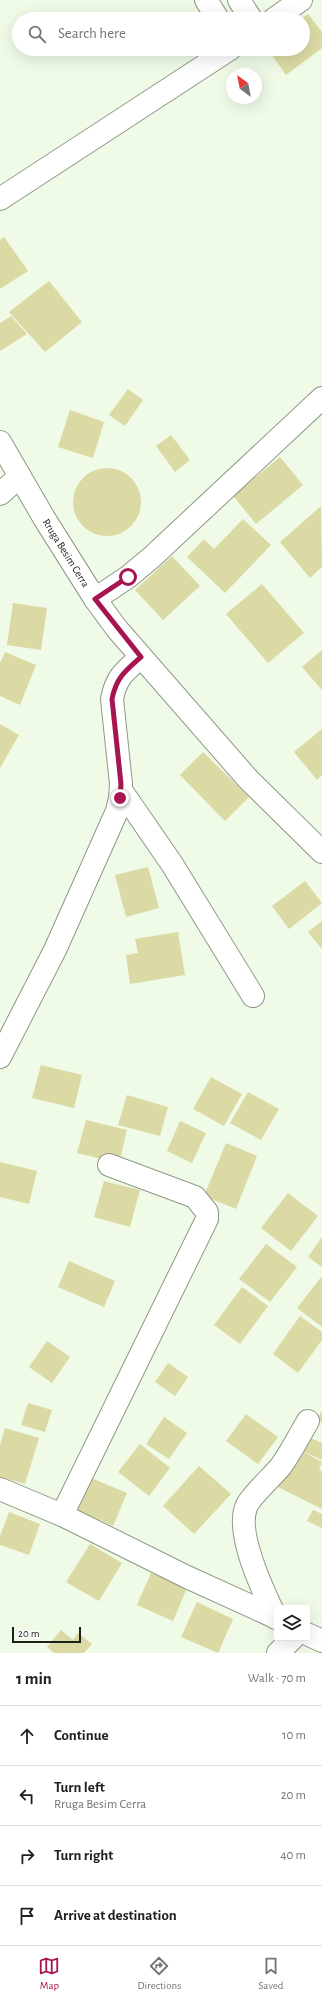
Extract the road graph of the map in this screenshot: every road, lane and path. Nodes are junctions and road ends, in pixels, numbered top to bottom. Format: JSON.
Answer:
{"nodes":[{"id":1,"x":206,"y":0,"type":"edge"},
{"id":2,"x":239,"y":0,"type":"edge"},
{"id":3,"x":301,"y":0,"type":"edge"},
{"id":4,"x":214,"y":12,"type":"edge"},
{"id":5,"x":247,"y":12,"type":"edge"},
{"id":6,"x":284,"y":12,"type":"edge"},
{"id":7,"x":219,"y":56,"type":"edge"},
{"id":8,"x":0,"y":199,"type":"edge"},
{"id":9,"x":322,"y":398,"type":"edge"},
{"id":10,"x":0,"y":442,"type":"edge"},
{"id":11,"x":19,"y":477,"type":"junction"},
{"id":12,"x":0,"y":494,"type":"edge"},
{"id":13,"x":95,"y":599,"type":"junction"},
{"id":14,"x":141,"y":657,"type":"junction"},
{"id":15,"x":121,"y":790,"type":"junction"},
{"id":16,"x":319,"y":842,"type":"edge"},
{"id":17,"x":253,"y":996,"type":"dead end"},
{"id":18,"x":0,"y":1057,"type":"edge"},
{"id":19,"x":109,"y":1165,"type":"dead end"},
{"id":20,"x":308,"y":1421,"type":"dead end"},
{"id":21,"x":0,"y":1489,"type":"edge"},
{"id":22,"x":62,"y":1515,"type":"junction"},
{"id":23,"x":274,"y":1612,"type":"edge"},
{"id":24,"x":274,"y":1617,"type":"edge"},
{"id":25,"x":310,"y":1635,"type":"edge"},
{"id":26,"x":290,"y":1641,"type":"edge"},
{"id":27,"x":322,"y":1641,"type":"edge"},
{"id":28,"x":278,"y":1653,"type":"edge"}],
"edges":[{"from":1,"to":4,"type":"street"},
{"from":2,"to":5,"type":"street"},
{"from":3,"to":6,"type":"street"},
{"from":7,"to":8,"type":"street"},
{"from":9,"to":13,"type":"street"},
{"from":10,"to":11,"type":"street","name":"Rruga Besim Cerra"},
{"from":11,"to":12,"type":"street"},
{"from":11,"to":13,"type":"street","name":"Rruga Besim Cerra"},
{"from":13,"to":14,"type":"street","name":"Rruga Besim Cerra"},
{"from":14,"to":15,"type":"street"},
{"from":14,"to":16,"type":"street","name":"Rruga Besim Cerra"},
{"from":15,"to":17,"type":"street"},
{"from":15,"to":18,"type":"street"},
{"from":19,"to":22,"type":"street"},
{"from":20,"to":23,"type":"street"},
{"from":21,"to":22,"type":"street"},
{"from":22,"to":24,"type":"street"},
{"from":25,"to":27,"type":"street"},
{"from":26,"to":28,"type":"street"}]}
